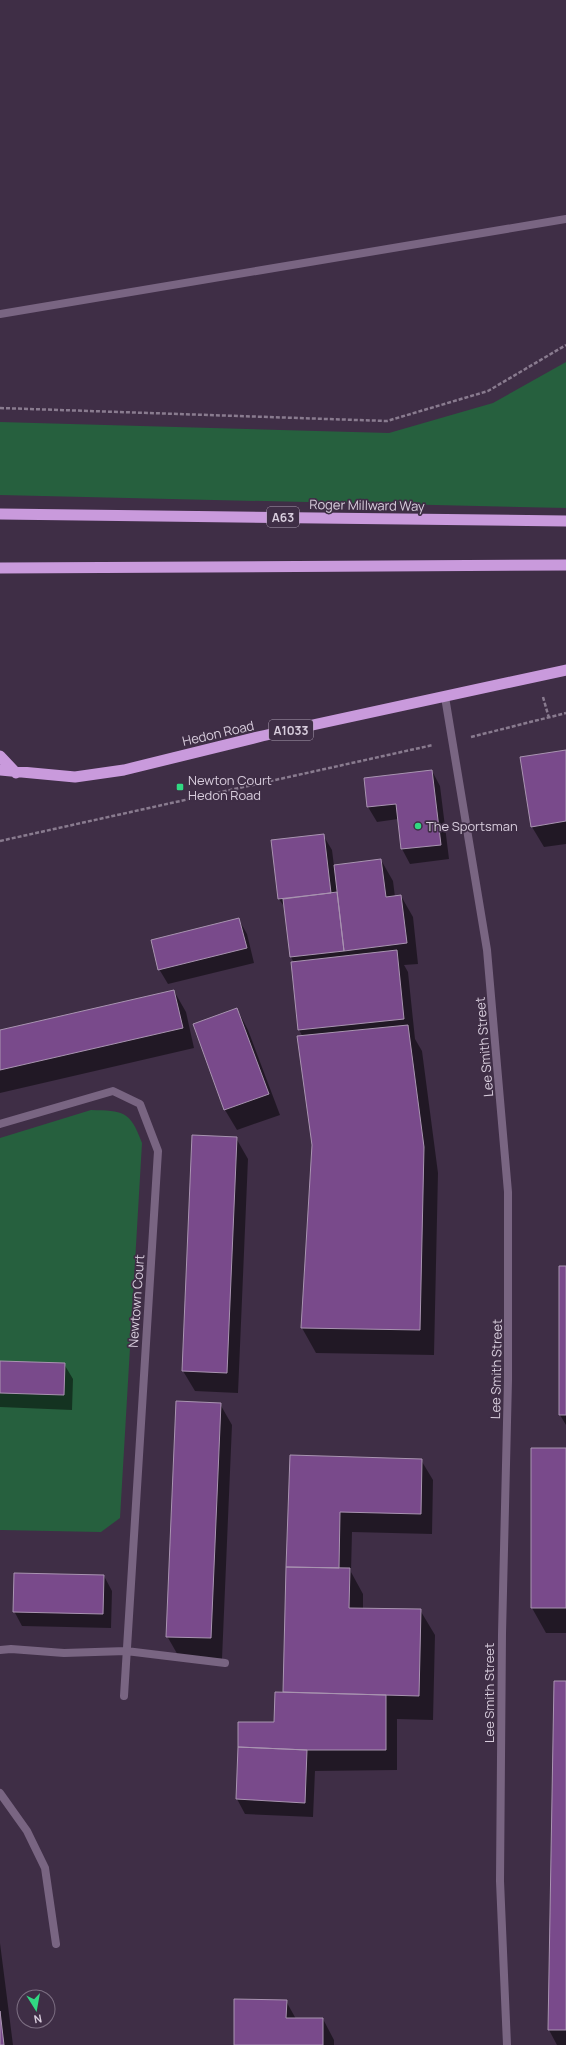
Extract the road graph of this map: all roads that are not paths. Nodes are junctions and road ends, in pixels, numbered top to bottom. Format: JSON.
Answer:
{"nodes":[{"id":1,"x":566,"y":219,"type":"edge"},
{"id":2,"x":0,"y":314,"type":"edge"},
{"id":3,"x":0,"y":514,"type":"edge"},
{"id":4,"x":566,"y":521,"type":"edge"},
{"id":5,"x":566,"y":564,"type":"edge"},
{"id":6,"x":0,"y":568,"type":"edge"},
{"id":7,"x":566,"y":670,"type":"edge"},
{"id":8,"x":445,"y":697,"type":"junction"},
{"id":9,"x":0,"y":756,"type":"edge"},
{"id":10,"x":0,"y":770,"type":"edge"},
{"id":11,"x":16,"y":772,"type":"junction"},
{"id":12,"x":0,"y":1124,"type":"edge"},
{"id":13,"x":0,"y":1650,"type":"edge"},
{"id":14,"x":126,"y":1650,"type":"junction"},
{"id":15,"x":225,"y":1663,"type":"dead end"},
{"id":16,"x":124,"y":1696,"type":"dead end"},
{"id":17,"x":0,"y":1793,"type":"edge"},
{"id":18,"x":56,"y":1944,"type":"dead end"},
{"id":19,"x":507,"y":2045,"type":"edge"}],
"edges":[{"from":1,"to":2,"type":"street"},
{"from":3,"to":4,"type":"highway","name":"Roger Millward Way","number":"A63"},
{"from":5,"to":6,"type":"highway"},
{"from":7,"to":8,"type":"highway","name":"Hedon Road","number":"A1033"},
{"from":8,"to":11,"type":"highway","name":"Hedon Road","number":"A1033"},
{"from":8,"to":19,"type":"street","name":"Lee Smith Street"},
{"from":9,"to":11,"type":"highway"},
{"from":10,"to":11,"type":"highway","number":"A1033"},
{"from":12,"to":14,"type":"street","name":"Newtown Court"},
{"from":13,"to":14,"type":"street"},
{"from":14,"to":15,"type":"street"},
{"from":14,"to":16,"type":"street","name":"Newtown Court"},
{"from":17,"to":18,"type":"street"}]}
